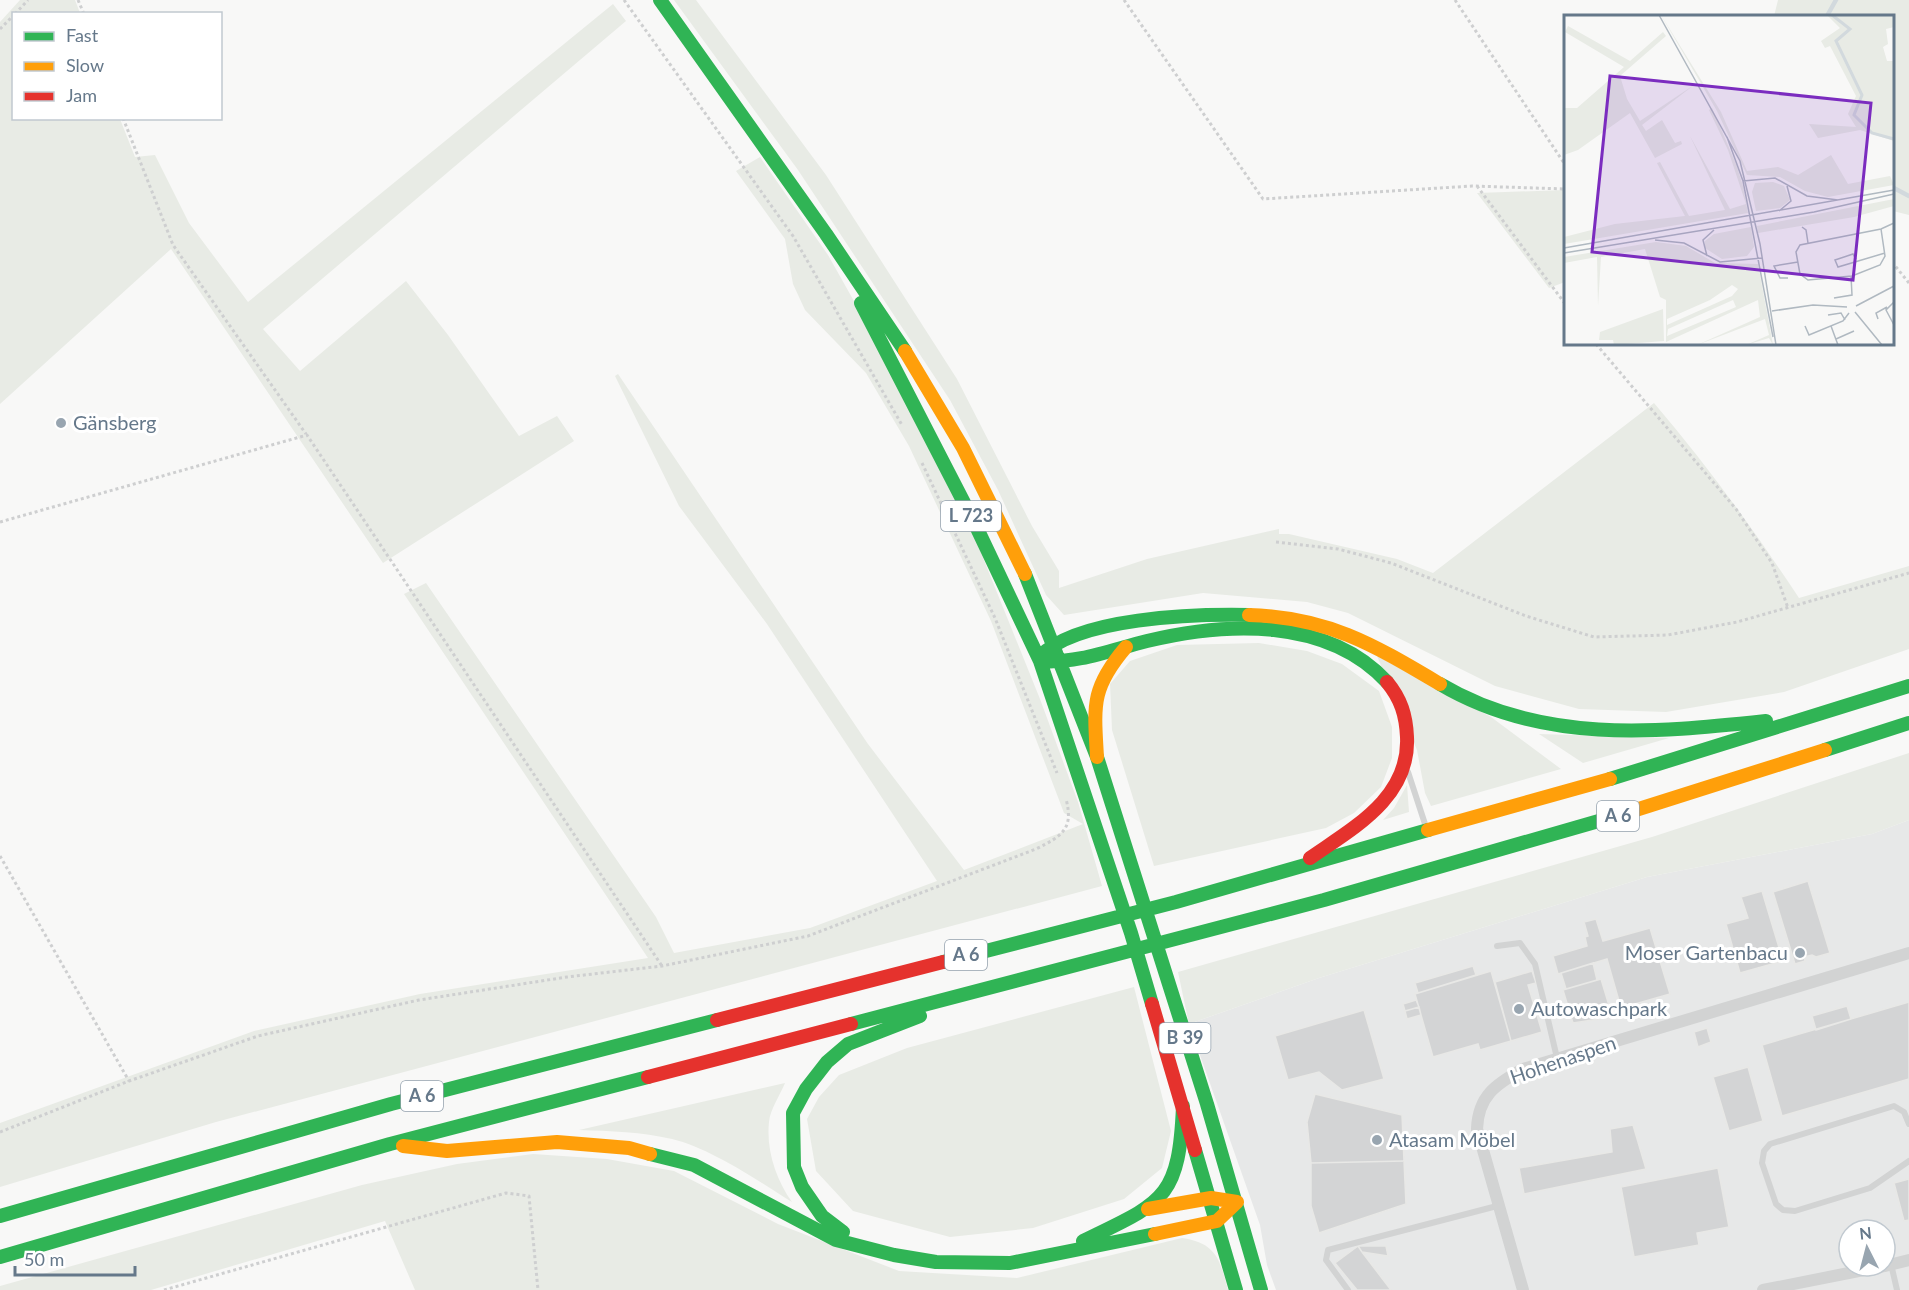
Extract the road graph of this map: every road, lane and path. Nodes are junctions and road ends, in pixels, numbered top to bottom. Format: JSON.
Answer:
{"nodes":[{"id":1,"x":28,"y":0,"type":"edge"},
{"id":2,"x":624,"y":0,"type":"edge"},
{"id":3,"x":660,"y":0,"type":"edge"},
{"id":4,"x":1124,"y":0,"type":"edge"},
{"id":5,"x":1455,"y":0,"type":"edge"},
{"id":6,"x":16,"y":12,"type":"edge"},
{"id":7,"x":12,"y":16,"type":"edge"},
{"id":8,"x":0,"y":29,"type":"edge"},
{"id":9,"x":124,"y":120,"type":"edge"},
{"id":10,"x":1564,"y":163,"type":"edge"},
{"id":11,"x":1477,"y":186,"type":"junction"},
{"id":12,"x":1564,"y":189,"type":"edge"},
{"id":13,"x":826,"y":234,"type":"junction"},
{"id":14,"x":1894,"y":263,"type":"edge"},
{"id":15,"x":1909,"y":282,"type":"edge"},
{"id":16,"x":1564,"y":302,"type":"edge"},
{"id":17,"x":1597,"y":345,"type":"edge"},
{"id":18,"x":905,"y":429,"type":"dead end"},
{"id":19,"x":307,"y":435,"type":"junction"},
{"id":20,"x":921,"y":461,"type":"dead end"},
{"id":21,"x":0,"y":522,"type":"edge"},
{"id":22,"x":1276,"y":542,"type":"dead end"},
{"id":23,"x":1909,"y":573,"type":"edge"},
{"id":24,"x":1788,"y":608,"type":"junction"},
{"id":25,"x":1053,"y":643,"type":"junction"},
{"id":26,"x":1127,"y":646,"type":"junction"},
{"id":27,"x":1040,"y":661,"type":"junction"},
{"id":28,"x":1062,"y":664,"type":"junction"},
{"id":29,"x":1909,"y":686,"type":"edge"},
{"id":30,"x":1051,"y":697,"type":"joint"},
{"id":31,"x":1815,"y":716,"type":"junction"},
{"id":32,"x":1909,"y":723,"type":"edge"},
{"id":33,"x":1097,"y":757,"type":"junction"},
{"id":34,"x":1404,"y":766,"type":"junction"},
{"id":35,"x":1062,"y":783,"type":"dead end"},
{"id":36,"x":1065,"y":794,"type":"dead end"},
{"id":37,"x":1427,"y":832,"type":"junction"},
{"id":38,"x":0,"y":856,"type":"edge"},
{"id":39,"x":1296,"y":868,"type":"junction"},
{"id":40,"x":1497,"y":946,"type":"dead end"},
{"id":41,"x":1909,"y":953,"type":"edge"},
{"id":42,"x":662,"y":966,"type":"junction"},
{"id":43,"x":983,"y":988,"type":"junction"},
{"id":44,"x":1557,"y":1058,"type":"junction"},
{"id":45,"x":129,"y":1081,"type":"junction"},
{"id":46,"x":1183,"y":1106,"type":"junction"},
{"id":47,"x":1909,"y":1124,"type":"edge"},
{"id":48,"x":0,"y":1132,"type":"edge"},
{"id":49,"x":390,"y":1144,"type":"junction"},
{"id":50,"x":1909,"y":1161,"type":"edge"},
{"id":51,"x":1210,"y":1198,"type":"junction"},
{"id":52,"x":1237,"y":1202,"type":"junction"},
{"id":53,"x":1497,"y":1206,"type":"junction"},
{"id":54,"x":1148,"y":1209,"type":"junction"},
{"id":55,"x":0,"y":1216,"type":"edge"},
{"id":56,"x":1217,"y":1221,"type":"junction"},
{"id":57,"x":864,"y":1247,"type":"junction"},
{"id":58,"x":1054,"y":1255,"type":"junction"},
{"id":59,"x":0,"y":1257,"type":"edge"},
{"id":60,"x":1837,"y":1275,"type":"edge"},
{"id":61,"x":164,"y":1290,"type":"edge"},
{"id":62,"x":538,"y":1290,"type":"edge"},
{"id":63,"x":1236,"y":1290,"type":"edge"},
{"id":64,"x":1261,"y":1290,"type":"edge"},
{"id":65,"x":1348,"y":1290,"type":"edge"},
{"id":66,"x":1523,"y":1290,"type":"edge"},
{"id":67,"x":1763,"y":1290,"type":"edge"}],
"edges":[{"from":1,"to":6,"type":"path"},
{"from":2,"to":18,"type":"path"},
{"from":3,"to":13,"type":"main road","number":"L 723"},
{"from":4,"to":11,"type":"path"},
{"from":5,"to":10,"type":"path"},
{"from":7,"to":8,"type":"path"},
{"from":9,"to":19,"type":"path"},
{"from":11,"to":12,"type":"path"},
{"from":11,"to":16,"type":"path"},
{"from":13,"to":25,"type":"main road","number":"L 723"},
{"from":13,"to":27,"type":"main road","number":"L 723"},
{"from":14,"to":15,"type":"path"},
{"from":17,"to":24,"type":"path"},
{"from":19,"to":21,"type":"path"},
{"from":19,"to":42,"type":"path"},
{"from":20,"to":35,"type":"path"},
{"from":22,"to":24,"type":"path"},
{"from":23,"to":24,"type":"path"},
{"from":25,"to":27,"type":"main road"},
{"from":25,"to":28,"type":"main road","number":"L 723"},
{"from":25,"to":31,"type":"main road"},
{"from":26,"to":28,"type":"main road"},
{"from":26,"to":33,"type":"main road"},
{"from":26,"to":34,"type":"main road"},
{"from":27,"to":28,"type":"main road"},
{"from":27,"to":30,"type":"main road","number":"L 723"},
{"from":28,"to":33,"type":"main road","number":"L 723"},
{"from":29,"to":31,"type":"main road","number":"A 6"},
{"from":30,"to":46,"type":"main road","number":"B 39"},
{"from":31,"to":37,"type":"main road","number":"A 6"},
{"from":32,"to":43,"type":"main road","number":"A 6"},
{"from":33,"to":52,"type":"main road","number":"B 39"},
{"from":34,"to":37,"type":"lane"},
{"from":34,"to":39,"type":"main road"},
{"from":36,"to":42,"type":"path"},
{"from":37,"to":39,"type":"main road","number":"A 6"},
{"from":38,"to":45,"type":"path"},
{"from":39,"to":55,"type":"main road","number":"A 6"},
{"from":40,"to":44,"type":"lane"},
{"from":41,"to":44,"type":"street","name":"Hohenaspen"},
{"from":42,"to":45,"type":"path"},
{"from":43,"to":49,"type":"main road","number":"A 6"},
{"from":43,"to":57,"type":"main road"},
{"from":44,"to":53,"type":"street","name":"Hohenaspen"},
{"from":45,"to":48,"type":"path"},
{"from":46,"to":51,"type":"main road","number":"B 39"},
{"from":46,"to":54,"type":"main road"},
{"from":47,"to":50,"type":"lane"},
{"from":49,"to":57,"type":"main road"},
{"from":49,"to":59,"type":"main road","number":"A 6"},
{"from":51,"to":52,"type":"main road"},
{"from":51,"to":54,"type":"main road"},
{"from":51,"to":56,"type":"main road","number":"B 39"},
{"from":52,"to":56,"type":"main road"},
{"from":52,"to":64,"type":"main road","number":"B 39"},
{"from":53,"to":65,"type":"lane"},
{"from":53,"to":66,"type":"street","name":"Hohenaspen"},
{"from":54,"to":58,"type":"main road"},
{"from":56,"to":58,"type":"main road"},
{"from":56,"to":63,"type":"main road","number":"B 39"},
{"from":57,"to":58,"type":"main road"},
{"from":60,"to":67,"type":"street"},
{"from":61,"to":62,"type":"path"}]}
